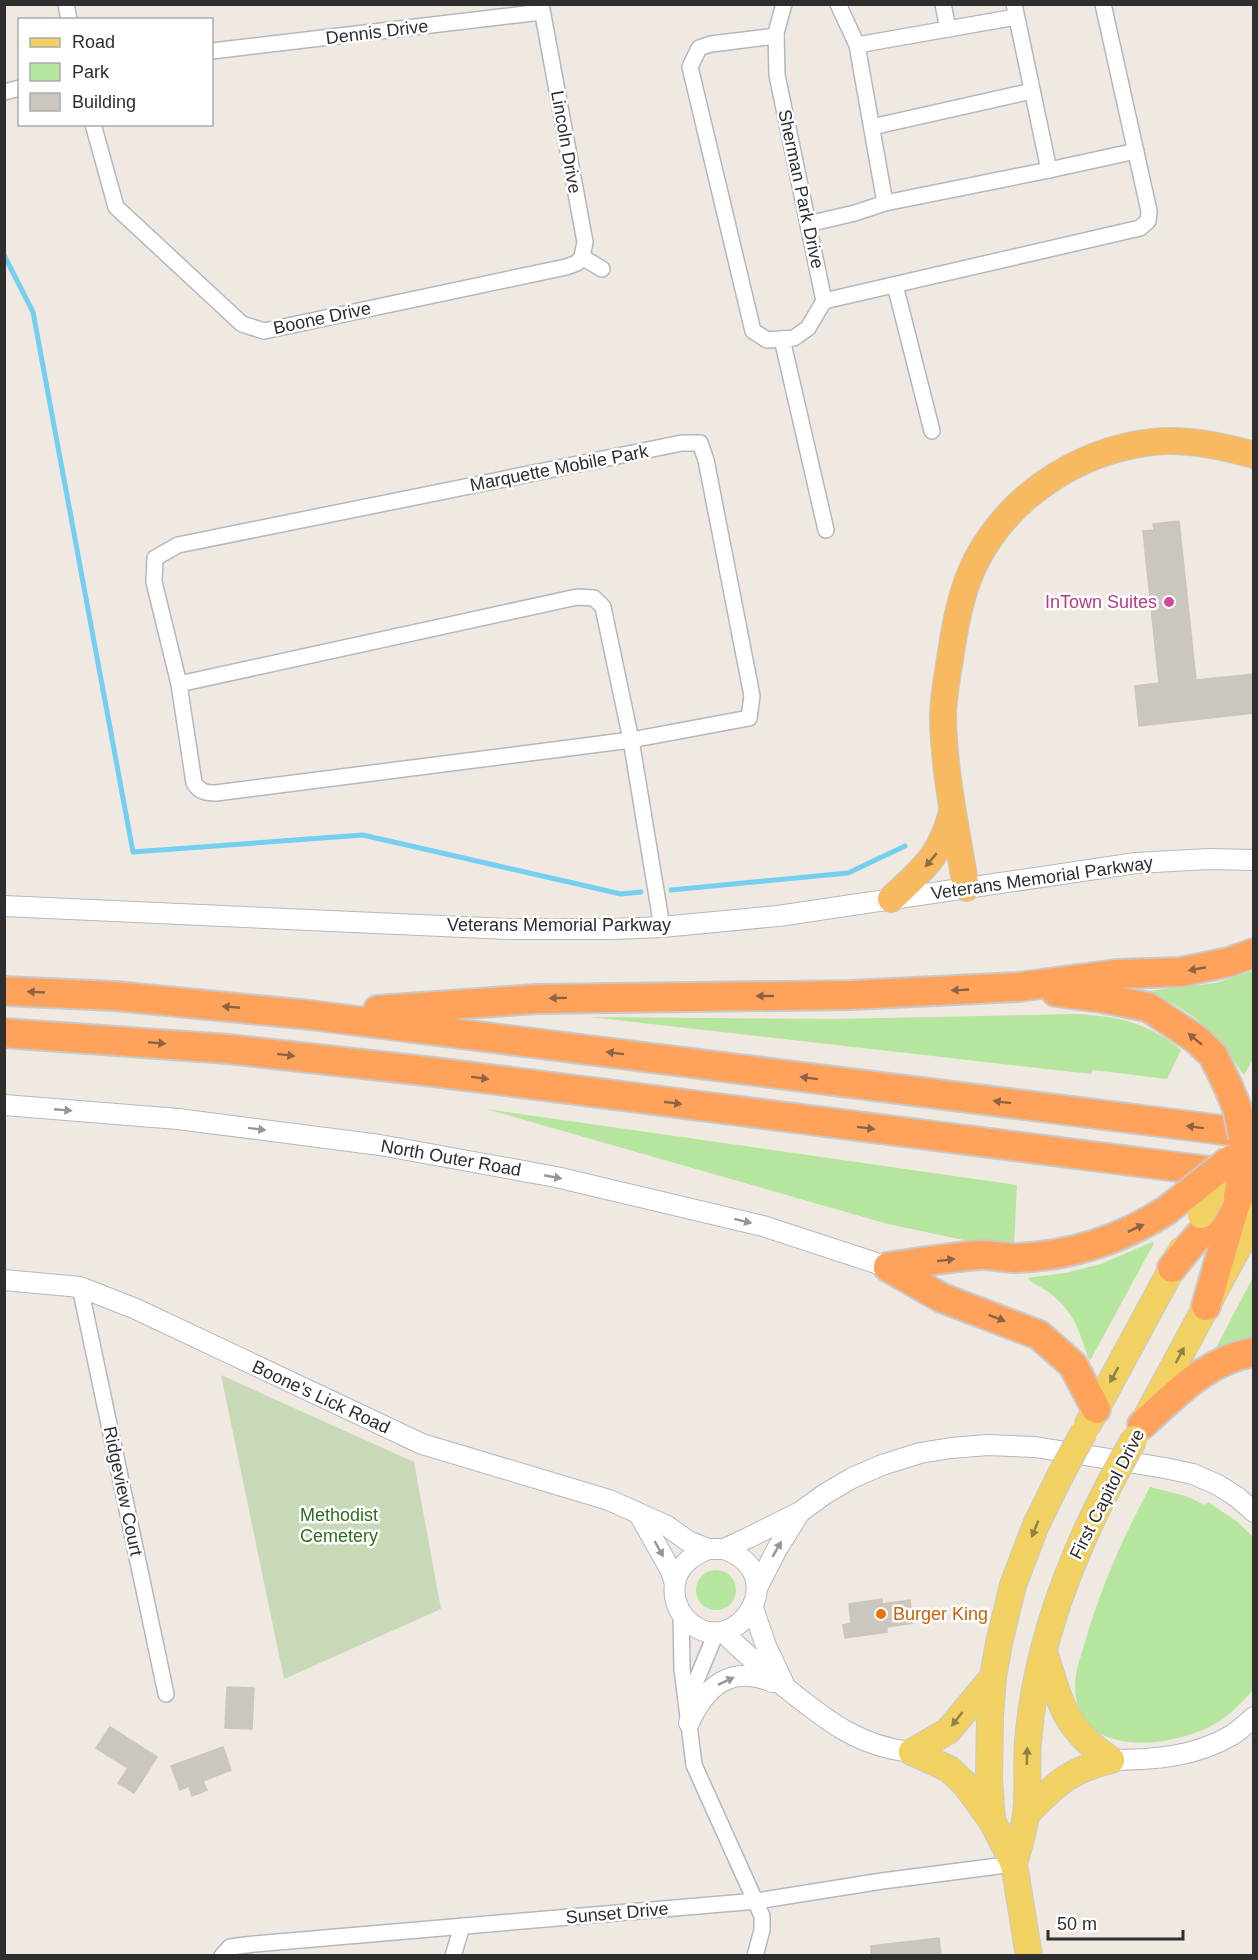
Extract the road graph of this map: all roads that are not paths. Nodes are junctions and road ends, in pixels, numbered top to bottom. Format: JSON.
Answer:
{"nodes":[{"id":1,"x":784,"y":4,"type":"edge"},
{"id":2,"x":838,"y":4,"type":"edge"},
{"id":3,"x":943,"y":4,"type":"edge"},
{"id":4,"x":1103,"y":4,"type":"edge"},
{"id":5,"x":541,"y":8,"type":"edge"},
{"id":6,"x":1015,"y":11,"type":"edge"},
{"id":7,"x":948,"y":29,"type":"junction"},
{"id":8,"x":776,"y":36,"type":"junction"},
{"id":9,"x":857,"y":45,"type":"junction"},
{"id":10,"x":213,"y":51,"type":"edge"},
{"id":11,"x":1032,"y":91,"type":"junction"},
{"id":12,"x":94,"y":126,"type":"edge"},
{"id":13,"x":872,"y":127,"type":"junction"},
{"id":14,"x":1136,"y":151,"type":"junction"},
{"id":15,"x":1049,"y":170,"type":"junction"},
{"id":16,"x":885,"y":203,"type":"junction"},
{"id":17,"x":808,"y":224,"type":"junction"},
{"id":18,"x":582,"y":257,"type":"junction"},
{"id":19,"x":602,"y":269,"type":"dead end"},
{"id":20,"x":895,"y":285,"type":"junction"},
{"id":21,"x":824,"y":301,"type":"junction"},
{"id":22,"x":782,"y":339,"type":"junction"},
{"id":23,"x":932,"y":431,"type":"dead end"},
{"id":24,"x":1254,"y":455,"type":"edge"},
{"id":25,"x":826,"y":530,"type":"dead end"},
{"id":26,"x":179,"y":684,"type":"junction"},
{"id":27,"x":631,"y":740,"type":"junction"},
{"id":28,"x":953,"y":809,"type":"junction"},
{"id":29,"x":1254,"y":860,"type":"edge"},
{"id":30,"x":966,"y":888,"type":"junction"},
{"id":31,"x":891,"y":899,"type":"junction"},
{"id":32,"x":4,"y":906,"type":"edge"},
{"id":33,"x":662,"y":927,"type":"junction"},
{"id":34,"x":1254,"y":953,"type":"edge"},
{"id":35,"x":1018,"y":987,"type":"junction"},
{"id":36,"x":4,"y":991,"type":"edge"},
{"id":37,"x":310,"y":1015,"type":"junction"},
{"id":38,"x":4,"y":1033,"type":"edge"},
{"id":39,"x":98,"y":1038,"type":"junction"},
{"id":40,"x":4,"y":1048,"type":"edge"},
{"id":41,"x":4,"y":1105,"type":"edge"},
{"id":42,"x":1246,"y":1140,"type":"edge"},
{"id":43,"x":1237,"y":1206,"type":"edge"},
{"id":44,"x":888,"y":1267,"type":"junction"},
{"id":45,"x":1172,"y":1268,"type":"joint"},
{"id":46,"x":4,"y":1280,"type":"edge"},
{"id":47,"x":80,"y":1287,"type":"junction"},
{"id":48,"x":1206,"y":1306,"type":"joint"},
{"id":49,"x":1254,"y":1352,"type":"edge"},
{"id":50,"x":1090,"y":1421,"type":"junction"},
{"id":51,"x":1138,"y":1432,"type":"junction"},
{"id":52,"x":800,"y":1512,"type":"junction"},
{"id":53,"x":1254,"y":1512,"type":"edge"},
{"id":54,"x":640,"y":1516,"type":"junction"},
{"id":55,"x":716,"y":1549,"type":"junction"},
{"id":56,"x":675,"y":1583,"type":"junction"},
{"id":57,"x":757,"y":1588,"type":"junction"},
{"id":58,"x":753,"y":1608,"type":"junction"},
{"id":59,"x":681,"y":1612,"type":"junction"},
{"id":60,"x":720,"y":1632,"type":"junction"},
{"id":61,"x":1044,"y":1651,"type":"junction"},
{"id":62,"x":993,"y":1677,"type":"junction"},
{"id":63,"x":785,"y":1688,"type":"junction"},
{"id":64,"x":166,"y":1694,"type":"dead end"},
{"id":65,"x":687,"y":1703,"type":"junction"},
{"id":66,"x":1254,"y":1717,"type":"edge"},
{"id":67,"x":688,"y":1723,"type":"junction"},
{"id":68,"x":912,"y":1752,"type":"junction"},
{"id":69,"x":1111,"y":1760,"type":"junction"},
{"id":70,"x":1026,"y":1814,"type":"junction"},
{"id":71,"x":992,"y":1821,"type":"junction"},
{"id":72,"x":1014,"y":1864,"type":"junction"},
{"id":73,"x":757,"y":1901,"type":"junction"},
{"id":74,"x":462,"y":1926,"type":"junction"},
{"id":75,"x":222,"y":1956,"type":"edge"},
{"id":76,"x":453,"y":1956,"type":"edge"},
{"id":77,"x":755,"y":1956,"type":"edge"},
{"id":78,"x":1029,"y":1956,"type":"edge"}],
"edges":[{"from":1,"to":8,"type":"street","name":"Sherman Park Drive"},
{"from":2,"to":9,"type":"street"},
{"from":3,"to":7,"type":"street"},
{"from":4,"to":14,"type":"street"},
{"from":5,"to":10,"type":"street","name":"Dennis Drive"},
{"from":5,"to":18,"type":"street","name":"Lincoln Drive"},
{"from":6,"to":7,"type":"street"},
{"from":6,"to":11,"type":"street"},
{"from":7,"to":9,"type":"street"},
{"from":8,"to":17,"type":"street","name":"Sherman Park Drive"},
{"from":8,"to":22,"type":"street"},
{"from":9,"to":13,"type":"street"},
{"from":11,"to":13,"type":"street"},
{"from":11,"to":15,"type":"street"},
{"from":12,"to":18,"type":"street","name":"Boone Drive"},
{"from":13,"to":16,"type":"street"},
{"from":14,"to":15,"type":"street"},
{"from":14,"to":20,"type":"street"},
{"from":15,"to":16,"type":"street"},
{"from":16,"to":17,"type":"street"},
{"from":17,"to":21,"type":"street","name":"Sherman Park Drive"},
{"from":18,"to":19,"type":"street"},
{"from":20,"to":21,"type":"street"},
{"from":20,"to":23,"type":"street"},
{"from":21,"to":22,"type":"street"},
{"from":22,"to":25,"type":"street"},
{"from":24,"to":28,"type":"highway"},
{"from":26,"to":27,"type":"street","name":"Marquette Mobile Park"},
{"from":26,"to":27,"type":"street"},
{"from":26,"to":27,"type":"street","name":"Marquette Mobile Park"},
{"from":27,"to":33,"type":"street"},
{"from":28,"to":30,"type":"highway"},
{"from":28,"to":31,"type":"highway","one_way":true},
{"from":29,"to":30,"type":"street","name":"Veterans Memorial Parkway"},
{"from":30,"to":31,"type":"street","name":"Veterans Memorial Parkway"},
{"from":31,"to":33,"type":"street","name":"Veterans Memorial Parkway"},
{"from":32,"to":33,"type":"street","name":"Veterans Memorial Parkway"},
{"from":34,"to":35,"type":"highway","one_way":true},
{"from":35,"to":37,"type":"highway","one_way":true},
{"from":42,"to":35,"type":"highway","one_way":true,"bridge":true},
{"from":37,"to":36,"type":"highway","one_way":true},
{"from":42,"to":37,"type":"highway","one_way":true},
{"from":38,"to":39,"type":"highway"},
{"from":39,"to":40,"type":"highway"},
{"from":39,"to":43,"type":"highway","one_way":true},
{"from":41,"to":44,"type":"street","name":"North Outer Road","one_way":true},
{"from":42,"to":43,"type":"main road","bridge":true},
{"from":42,"to":43,"type":"highway","bridge":true},
{"from":44,"to":42,"type":"highway","one_way":true,"bridge":true},
{"from":43,"to":45,"type":"highway"},
{"from":43,"to":48,"type":"highway"},
{"from":44,"to":50,"type":"highway","one_way":true},
{"from":45,"to":50,"type":"main road","name":"First Capitol Drive","one_way":true},
{"from":46,"to":47,"type":"street","name":"Boone's Lick Road"},
{"from":47,"to":54,"type":"street","name":"Boone's Lick Road"},
{"from":47,"to":64,"type":"street","name":"Ridgeview Court"},
{"from":51,"to":48,"type":"main road","name":"First Capitol Drive","one_way":true},
{"from":49,"to":51,"type":"highway"},
{"from":50,"to":62,"type":"main road","name":"First Capitol Drive","one_way":true,"bridge":true},
{"from":51,"to":61,"type":"main road","name":"First Capitol Drive","bridge":true},
{"from":52,"to":53,"type":"street"},
{"from":52,"to":55,"type":"street"},
{"from":57,"to":52,"type":"street","one_way":true},
{"from":54,"to":55,"type":"street","name":"Boone's Lick Road"},
{"from":54,"to":56,"type":"street","one_way":true},
{"from":55,"to":56,"type":"street"},
{"from":55,"to":57,"type":"street"},
{"from":56,"to":59,"type":"street"},
{"from":57,"to":58,"type":"street"},
{"from":58,"to":60,"type":"street"},
{"from":58,"to":63,"type":"street"},
{"from":59,"to":60,"type":"street"},
{"from":59,"to":65,"type":"street"},
{"from":60,"to":63,"type":"street"},
{"from":60,"to":65,"type":"street"},
{"from":61,"to":69,"type":"main road"},
{"from":70,"to":61,"type":"main road","name":"First Capitol Drive","one_way":true},
{"from":62,"to":68,"type":"main road","one_way":true},
{"from":62,"to":71,"type":"main road","name":"First Capitol Drive"},
{"from":67,"to":63,"type":"street","one_way":true},
{"from":63,"to":68,"type":"street"},
{"from":65,"to":67,"type":"street"},
{"from":66,"to":69,"type":"street"},
{"from":67,"to":73,"type":"street"},
{"from":68,"to":71,"type":"main road"},
{"from":69,"to":70,"type":"main road"},
{"from":70,"to":72,"type":"main road","name":"First Capitol Drive"},
{"from":71,"to":72,"type":"main road","name":"First Capitol Drive"},
{"from":72,"to":73,"type":"street","name":"Sunset Drive"},
{"from":72,"to":78,"type":"main road","name":"First Capitol Drive"},
{"from":73,"to":74,"type":"street","name":"Sunset Drive"},
{"from":73,"to":77,"type":"street"},
{"from":74,"to":75,"type":"street","name":"Sunset Drive"},
{"from":74,"to":76,"type":"street"}]}
